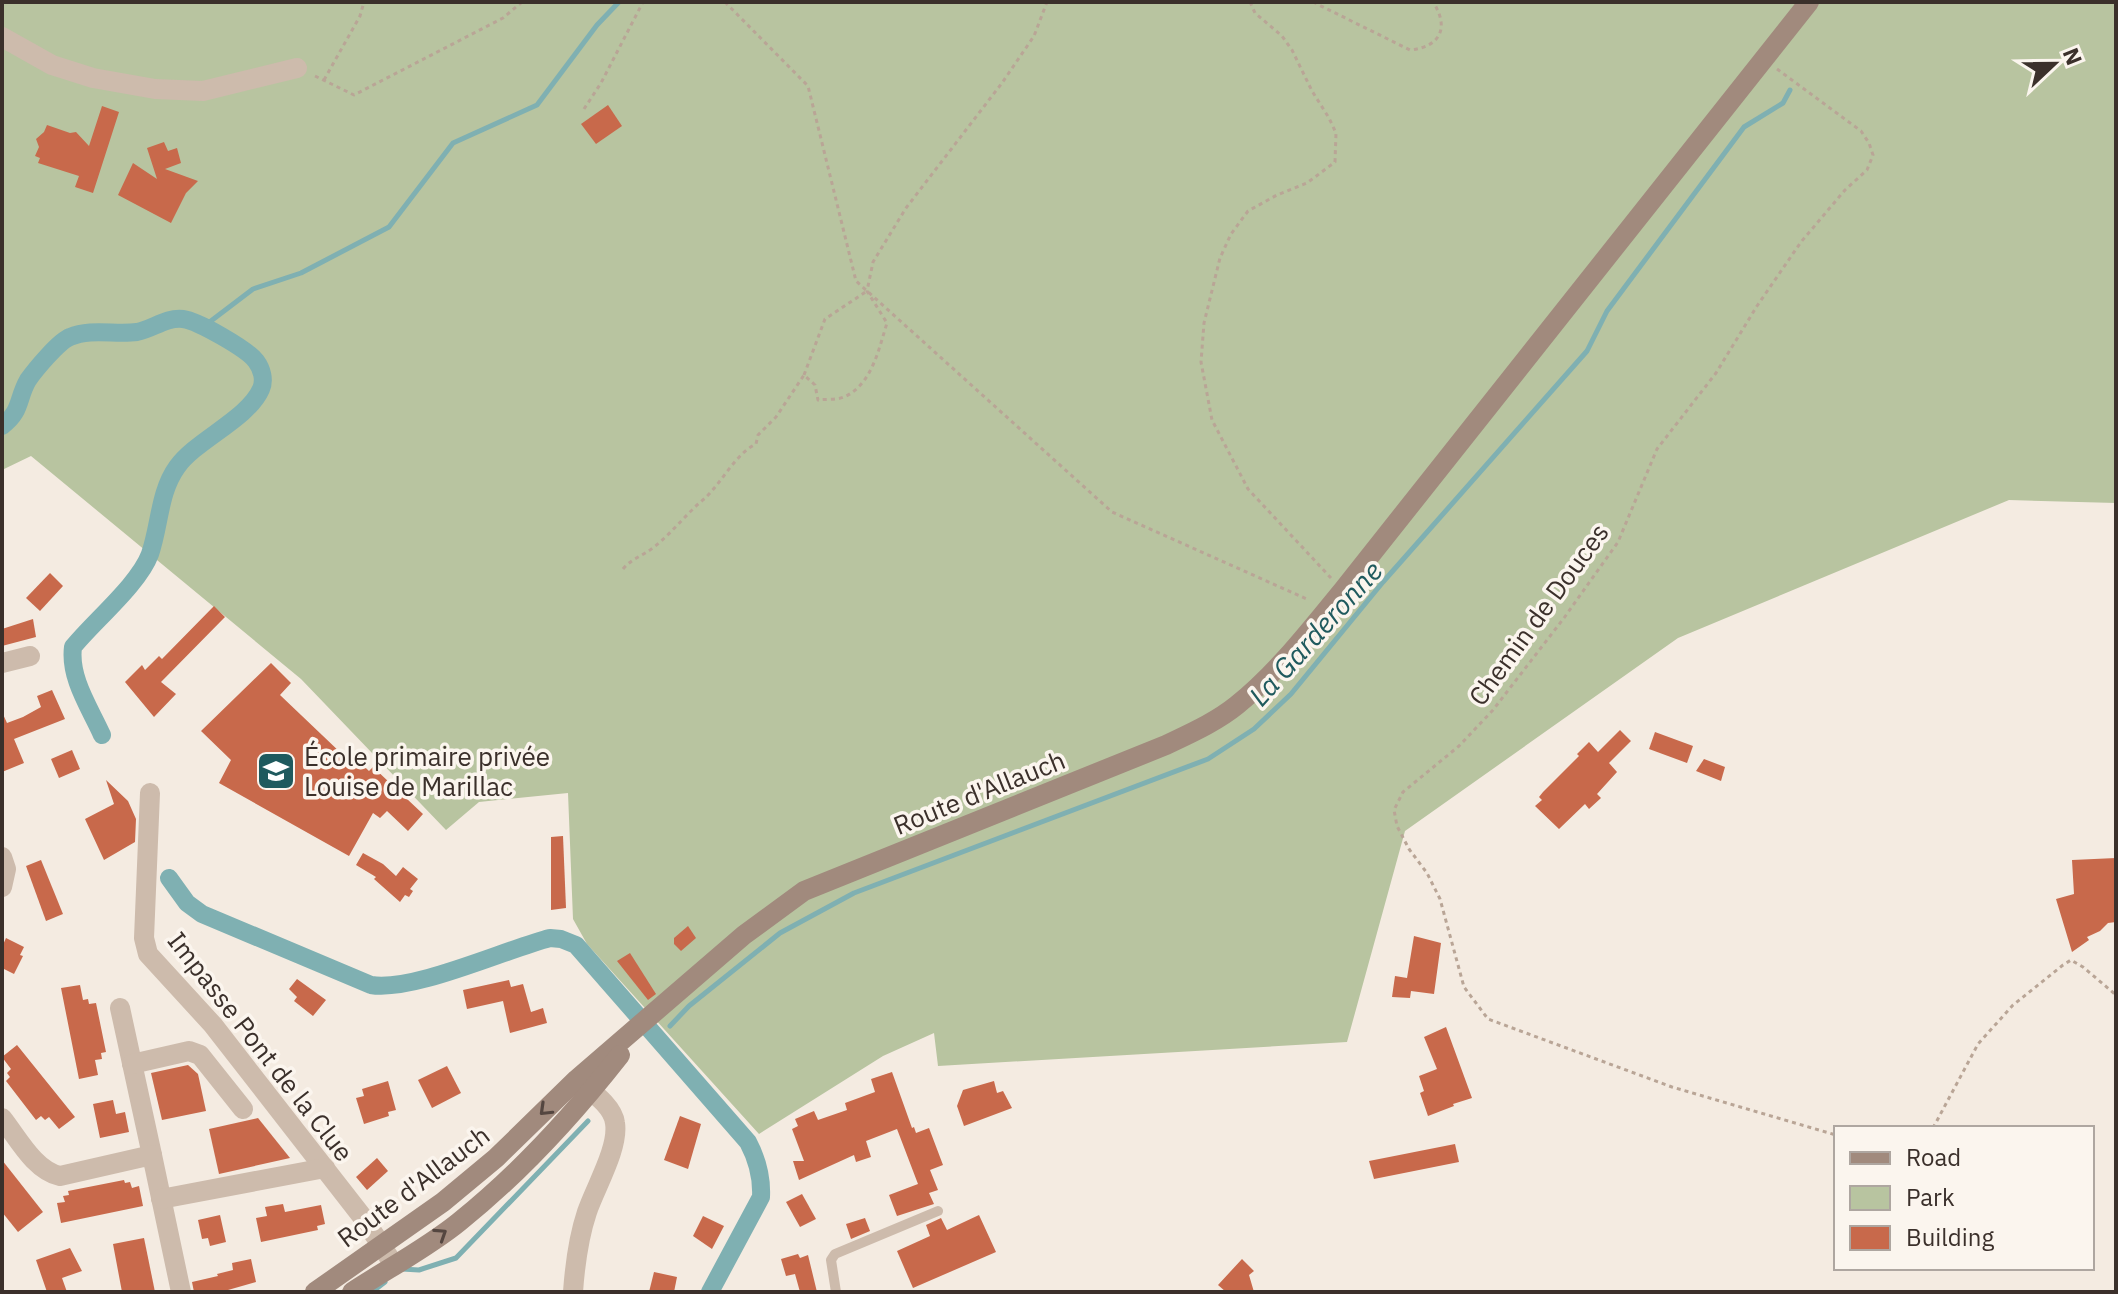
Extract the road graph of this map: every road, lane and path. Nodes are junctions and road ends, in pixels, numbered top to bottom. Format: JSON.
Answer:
{"nodes":[{"id":1,"x":364,"y":2,"type":"edge"},
{"id":2,"x":522,"y":2,"type":"edge"},
{"id":3,"x":643,"y":2,"type":"edge"},
{"id":4,"x":725,"y":2,"type":"edge"},
{"id":5,"x":1047,"y":2,"type":"edge"},
{"id":6,"x":1250,"y":2,"type":"edge"},
{"id":7,"x":1313,"y":2,"type":"edge"},
{"id":8,"x":1433,"y":2,"type":"edge"},
{"id":9,"x":1809,"y":2,"type":"edge"},
{"id":10,"x":2,"y":37,"type":"edge"},
{"id":11,"x":1765,"y":60,"type":"junction"},
{"id":12,"x":297,"y":68,"type":"joint"},
{"id":13,"x":324,"y":81,"type":"junction"},
{"id":14,"x":584,"y":109,"type":"dead end"},
{"id":15,"x":867,"y":291,"type":"junction"},
{"id":16,"x":804,"y":375,"type":"junction"},
{"id":17,"x":623,"y":569,"type":"dead end"},
{"id":18,"x":1343,"y":590,"type":"junction"},
{"id":19,"x":1328,"y":609,"type":"junction"},
{"id":20,"x":30,"y":656,"type":"dead end"},
{"id":21,"x":2,"y":663,"type":"edge"},
{"id":22,"x":150,"y":793,"type":"dead end"},
{"id":23,"x":2,"y":857,"type":"edge"},
{"id":24,"x":2,"y":887,"type":"edge"},
{"id":25,"x":2116,"y":995,"type":"edge"},
{"id":26,"x":120,"y":1008,"type":"dead end"},
{"id":27,"x":132,"y":1064,"type":"junction"},
{"id":28,"x":584,"y":1086,"type":"junction"},
{"id":29,"x":243,"y":1109,"type":"dead end"},
{"id":30,"x":2,"y":1118,"type":"edge"},
{"id":31,"x":1934,"y":1126,"type":"edge"},
{"id":32,"x":1834,"y":1134,"type":"edge"},
{"id":33,"x":152,"y":1155,"type":"junction"},
{"id":34,"x":325,"y":1168,"type":"junction"},
{"id":35,"x":161,"y":1199,"type":"junction"},
{"id":36,"x":938,"y":1211,"type":"dead end"},
{"id":37,"x":381,"y":1245,"type":"junction"},
{"id":38,"x":394,"y":1265,"type":"junction"},
{"id":39,"x":181,"y":1292,"type":"edge"},
{"id":40,"x":315,"y":1292,"type":"edge"},
{"id":41,"x":352,"y":1292,"type":"edge"},
{"id":42,"x":573,"y":1292,"type":"edge"},
{"id":43,"x":836,"y":1292,"type":"edge"}],
"edges":[{"from":1,"to":13,"type":"path"},
{"from":2,"to":13,"type":"path"},
{"from":3,"to":14,"type":"path"},
{"from":4,"to":15,"type":"path"},
{"from":5,"to":15,"type":"path"},
{"from":6,"to":18,"type":"path"},
{"from":7,"to":8,"type":"path"},
{"from":9,"to":11,"type":"main road","name":"Route d'Allauch"},
{"from":10,"to":12,"type":"street"},
{"from":11,"to":18,"type":"main road","name":"Route d'Allauch"},
{"from":11,"to":32,"type":"path","name":"Chemin de Douces"},
{"from":12,"to":13,"type":"path"},
{"from":15,"to":16,"type":"path"},
{"from":15,"to":16,"type":"path"},
{"from":15,"to":19,"type":"path"},
{"from":16,"to":17,"type":"path"},
{"from":18,"to":19,"type":"main road","name":"Route d'Allauch"},
{"from":19,"to":28,"type":"main road","name":"Route d'Allauch"},
{"from":20,"to":21,"type":"street"},
{"from":22,"to":34,"type":"street","name":"Impasse Pont de la Clue"},
{"from":23,"to":24,"type":"street"},
{"from":25,"to":31,"type":"path"},
{"from":26,"to":27,"type":"street"},
{"from":27,"to":29,"type":"street"},
{"from":27,"to":33,"type":"street"},
{"from":28,"to":37,"type":"main road","name":"Route d'Allauch","one_way":true},
{"from":38,"to":28,"type":"main road","name":"Route d'Allauch","one_way":true},
{"from":28,"to":42,"type":"street"},
{"from":30,"to":33,"type":"street"},
{"from":33,"to":35,"type":"street"},
{"from":34,"to":35,"type":"street"},
{"from":34,"to":37,"type":"street","name":"Impasse Pont de la Clue"},
{"from":35,"to":39,"type":"street"},
{"from":36,"to":43,"type":"lane"},
{"from":37,"to":38,"type":"street","name":"Impasse Pont de la Clue"},
{"from":37,"to":40,"type":"main road","name":"Route d'Allauch"},
{"from":38,"to":41,"type":"main road","name":"Route d'Allauch"}]}
